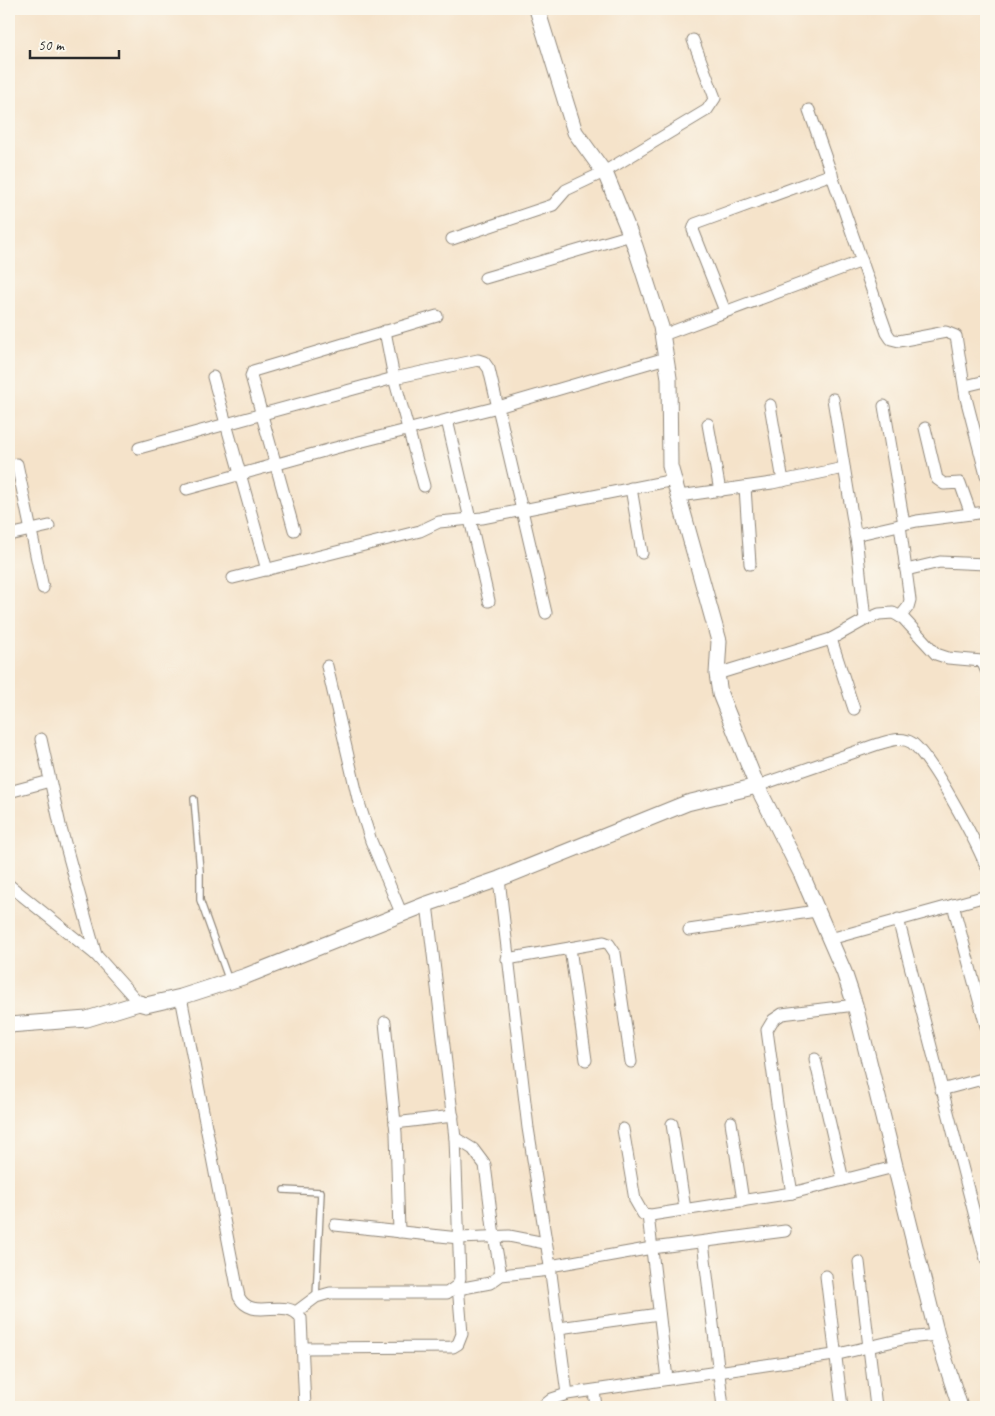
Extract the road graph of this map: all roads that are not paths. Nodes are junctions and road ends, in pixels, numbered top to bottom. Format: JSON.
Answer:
{"nodes":[{"id":1,"x":537,"y":9,"type":"edge"},
{"id":2,"x":693,"y":40,"type":"dead end"},
{"id":3,"x":809,"y":110,"type":"dead end"},
{"id":4,"x":604,"y":172,"type":"junction"},
{"id":5,"x":832,"y":174,"type":"junction"},
{"id":6,"x":631,"y":235,"type":"junction"},
{"id":7,"x":452,"y":239,"type":"dead end"},
{"id":8,"x":862,"y":261,"type":"junction"},
{"id":9,"x":485,"y":278,"type":"dead end"},
{"id":10,"x":725,"y":311,"type":"junction"},
{"id":11,"x":437,"y":316,"type":"dead end"},
{"id":12,"x":385,"y":332,"type":"junction"},
{"id":13,"x":663,"y":334,"type":"junction"},
{"id":14,"x":666,"y":358,"type":"junction"},
{"id":15,"x":212,"y":377,"type":"dead end"},
{"id":16,"x":394,"y":378,"type":"junction"},
{"id":17,"x":986,"y":381,"type":"edge"},
{"id":18,"x":965,"y":386,"type":"junction"},
{"id":19,"x":833,"y":399,"type":"dead end"},
{"id":20,"x":770,"y":405,"type":"dead end"},
{"id":21,"x":884,"y":406,"type":"dead end"},
{"id":22,"x":498,"y":407,"type":"junction"},
{"id":23,"x":262,"y":415,"type":"junction"},
{"id":24,"x":446,"y":420,"type":"junction"},
{"id":25,"x":708,"y":424,"type":"dead end"},
{"id":26,"x":226,"y":425,"type":"junction"},
{"id":27,"x":925,"y":428,"type":"dead end"},
{"id":28,"x":410,"y":429,"type":"junction"},
{"id":29,"x":139,"y":448,"type":"dead end"},
{"id":30,"x":17,"y":464,"type":"dead end"},
{"id":31,"x":277,"y":464,"type":"junction"},
{"id":32,"x":844,"y":468,"type":"junction"},
{"id":33,"x":240,"y":474,"type":"junction"},
{"id":34,"x":986,"y":475,"type":"edge"},
{"id":35,"x":674,"y":480,"type":"junction"},
{"id":36,"x":783,"y":481,"type":"junction"},
{"id":37,"x":424,"y":486,"type":"dead end"},
{"id":38,"x":745,"y":487,"type":"junction"},
{"id":39,"x":631,"y":488,"type":"junction"},
{"id":40,"x":187,"y":489,"type":"dead end"},
{"id":41,"x":720,"y":491,"type":"junction"},
{"id":42,"x":678,"y":496,"type":"junction"},
{"id":43,"x":523,"y":510,"type":"junction"},
{"id":44,"x":986,"y":512,"type":"edge"},
{"id":45,"x":971,"y":514,"type":"junction"},
{"id":46,"x":470,"y":519,"type":"junction"},
{"id":47,"x":902,"y":525,"type":"junction"},
{"id":48,"x":49,"y":526,"type":"dead end"},
{"id":49,"x":31,"y":530,"type":"junction"},
{"id":50,"x":294,"y":530,"type":"dead end"},
{"id":51,"x":9,"y":535,"type":"edge"},
{"id":52,"x":855,"y":535,"type":"junction"},
{"id":53,"x":642,"y":554,"type":"dead end"},
{"id":54,"x":750,"y":564,"type":"dead end"},
{"id":55,"x":986,"y":564,"type":"edge"},
{"id":56,"x":267,"y":570,"type":"junction"},
{"id":57,"x":906,"y":570,"type":"junction"},
{"id":58,"x":233,"y":578,"type":"dead end"},
{"id":59,"x":43,"y":588,"type":"dead end"},
{"id":60,"x":490,"y":601,"type":"dead end"},
{"id":61,"x":546,"y":613,"type":"dead end"},
{"id":62,"x":900,"y":617,"type":"junction"},
{"id":63,"x":866,"y":620,"type":"junction"},
{"id":64,"x":831,"y":639,"type":"junction"},
{"id":65,"x":327,"y":666,"type":"dead end"},
{"id":66,"x":986,"y":670,"type":"edge"},
{"id":67,"x":717,"y":674,"type":"junction"},
{"id":68,"x":854,"y":709,"type":"dead end"},
{"id":69,"x":41,"y":739,"type":"dead end"},
{"id":70,"x":50,"y":782,"type":"junction"},
{"id":71,"x":757,"y":786,"type":"junction"},
{"id":72,"x":9,"y":792,"type":"edge"},
{"id":73,"x":194,"y":799,"type":"dead end"},
{"id":74,"x":983,"y":852,"type":"edge"},
{"id":75,"x":986,"y":866,"type":"edge"},
{"id":76,"x":499,"y":879,"type":"junction"},
{"id":77,"x":9,"y":885,"type":"edge"},
{"id":78,"x":986,"y":896,"type":"edge"},
{"id":79,"x":427,"y":904,"type":"junction"},
{"id":80,"x":953,"y":905,"type":"junction"},
{"id":81,"x":816,"y":911,"type":"junction"},
{"id":82,"x":402,"y":914,"type":"junction"},
{"id":83,"x":898,"y":919,"type":"junction"},
{"id":84,"x":690,"y":930,"type":"dead end"},
{"id":85,"x":830,"y":939,"type":"junction"},
{"id":86,"x":570,"y":948,"type":"junction"},
{"id":87,"x":96,"y":955,"type":"junction"},
{"id":88,"x":507,"y":959,"type":"junction"},
{"id":89,"x":230,"y":982,"type":"junction"},
{"id":90,"x":181,"y":997,"type":"junction"},
{"id":91,"x":139,"y":1003,"type":"junction"},
{"id":92,"x":856,"y":1005,"type":"junction"},
{"id":93,"x":385,"y":1022,"type":"dead end"},
{"id":94,"x":9,"y":1025,"type":"edge"},
{"id":95,"x":986,"y":1026,"type":"edge"},
{"id":96,"x":815,"y":1059,"type":"dead end"},
{"id":97,"x":586,"y":1060,"type":"dead end"},
{"id":98,"x":631,"y":1062,"type":"dead end"},
{"id":99,"x":986,"y":1078,"type":"edge"},
{"id":100,"x":941,"y":1090,"type":"junction"},
{"id":101,"x":453,"y":1116,"type":"junction"},
{"id":102,"x":731,"y":1122,"type":"dead end"},
{"id":103,"x":395,"y":1123,"type":"junction"},
{"id":104,"x":672,"y":1124,"type":"dead end"},
{"id":105,"x":623,"y":1130,"type":"dead end"},
{"id":106,"x":455,"y":1138,"type":"junction"},
{"id":107,"x":894,"y":1167,"type":"junction"},
{"id":108,"x":843,"y":1180,"type":"junction"},
{"id":109,"x":284,"y":1190,"type":"dead end"},
{"id":110,"x":792,"y":1193,"type":"junction"},
{"id":111,"x":743,"y":1201,"type":"junction"},
{"id":112,"x":684,"y":1210,"type":"junction"},
{"id":113,"x":648,"y":1215,"type":"junction"},
{"id":114,"x":982,"y":1222,"type":"edge"},
{"id":115,"x":335,"y":1226,"type":"dead end"},
{"id":116,"x":784,"y":1231,"type":"dead end"},
{"id":117,"x":399,"y":1232,"type":"junction"},
{"id":118,"x":494,"y":1236,"type":"junction"},
{"id":119,"x":459,"y":1238,"type":"junction"},
{"id":120,"x":703,"y":1242,"type":"junction"},
{"id":121,"x":545,"y":1243,"type":"junction"},
{"id":122,"x":652,"y":1248,"type":"junction"},
{"id":123,"x":986,"y":1259,"type":"edge"},
{"id":124,"x":859,"y":1262,"type":"dead end"},
{"id":125,"x":551,"y":1268,"type":"junction"},
{"id":126,"x":501,"y":1275,"type":"junction"},
{"id":127,"x":826,"y":1276,"type":"dead end"},
{"id":128,"x":458,"y":1287,"type":"junction"},
{"id":129,"x":316,"y":1298,"type":"junction"},
{"id":130,"x":296,"y":1312,"type":"junction"},
{"id":131,"x":659,"y":1314,"type":"junction"},
{"id":132,"x":559,"y":1328,"type":"junction"},
{"id":133,"x":937,"y":1335,"type":"junction"},
{"id":134,"x":302,"y":1348,"type":"junction"},
{"id":135,"x":869,"y":1348,"type":"junction"},
{"id":136,"x":834,"y":1355,"type":"junction"},
{"id":137,"x":718,"y":1372,"type":"junction"},
{"id":138,"x":667,"y":1379,"type":"junction"},
{"id":139,"x":594,"y":1392,"type":"junction"},
{"id":140,"x":567,"y":1394,"type":"junction"},
{"id":141,"x":305,"y":1407,"type":"edge"},
{"id":142,"x":542,"y":1407,"type":"edge"},
{"id":143,"x":596,"y":1407,"type":"edge"},
{"id":144,"x":723,"y":1407,"type":"edge"},
{"id":145,"x":842,"y":1407,"type":"edge"},
{"id":146,"x":876,"y":1407,"type":"edge"},
{"id":147,"x":960,"y":1407,"type":"edge"}],
"edges":[{"from":1,"to":4,"type":"street"},
{"from":2,"to":4,"type":"street"},
{"from":3,"to":5,"type":"street"},
{"from":4,"to":6,"type":"street"},
{"from":4,"to":7,"type":"street"},
{"from":5,"to":8,"type":"street"},
{"from":5,"to":10,"type":"street"},
{"from":6,"to":9,"type":"street"},
{"from":6,"to":13,"type":"street"},
{"from":8,"to":10,"type":"street"},
{"from":8,"to":18,"type":"street"},
{"from":10,"to":13,"type":"street"},
{"from":11,"to":12,"type":"street"},
{"from":12,"to":16,"type":"street"},
{"from":12,"to":23,"type":"street"},
{"from":13,"to":14,"type":"street"},
{"from":14,"to":22,"type":"street"},
{"from":14,"to":35,"type":"street"},
{"from":15,"to":26,"type":"street"},
{"from":16,"to":22,"type":"street"},
{"from":16,"to":23,"type":"street"},
{"from":16,"to":28,"type":"street"},
{"from":17,"to":18,"type":"street"},
{"from":18,"to":34,"type":"street"},
{"from":19,"to":32,"type":"street"},
{"from":20,"to":36,"type":"street"},
{"from":21,"to":47,"type":"street"},
{"from":22,"to":24,"type":"street"},
{"from":22,"to":43,"type":"street"},
{"from":23,"to":26,"type":"street"},
{"from":23,"to":31,"type":"street"},
{"from":24,"to":28,"type":"street"},
{"from":24,"to":46,"type":"street"},
{"from":25,"to":41,"type":"street"},
{"from":26,"to":29,"type":"street"},
{"from":26,"to":33,"type":"street"},
{"from":27,"to":45,"type":"street"},
{"from":28,"to":31,"type":"street"},
{"from":28,"to":37,"type":"street"},
{"from":30,"to":49,"type":"street"},
{"from":31,"to":33,"type":"street"},
{"from":31,"to":50,"type":"street"},
{"from":32,"to":36,"type":"street"},
{"from":32,"to":52,"type":"street"},
{"from":33,"to":40,"type":"street"},
{"from":33,"to":56,"type":"street"},
{"from":35,"to":39,"type":"street"},
{"from":35,"to":42,"type":"street"},
{"from":36,"to":38,"type":"street"},
{"from":38,"to":41,"type":"street"},
{"from":38,"to":54,"type":"street"},
{"from":39,"to":43,"type":"street"},
{"from":39,"to":53,"type":"street"},
{"from":41,"to":42,"type":"street"},
{"from":42,"to":67,"type":"street"},
{"from":43,"to":46,"type":"street"},
{"from":43,"to":61,"type":"street"},
{"from":44,"to":45,"type":"street"},
{"from":45,"to":47,"type":"street"},
{"from":46,"to":56,"type":"street"},
{"from":46,"to":60,"type":"street"},
{"from":47,"to":52,"type":"street"},
{"from":47,"to":57,"type":"street"},
{"from":48,"to":49,"type":"street"},
{"from":49,"to":51,"type":"street"},
{"from":49,"to":59,"type":"street"},
{"from":52,"to":63,"type":"street"},
{"from":55,"to":57,"type":"street"},
{"from":56,"to":58,"type":"street"},
{"from":57,"to":62,"type":"street"},
{"from":62,"to":63,"type":"street"},
{"from":62,"to":66,"type":"street"},
{"from":63,"to":64,"type":"street"},
{"from":64,"to":67,"type":"street"},
{"from":64,"to":68,"type":"street"},
{"from":65,"to":82,"type":"street"},
{"from":67,"to":71,"type":"street"},
{"from":69,"to":70,"type":"street"},
{"from":70,"to":72,"type":"street"},
{"from":70,"to":87,"type":"street"},
{"from":71,"to":74,"type":"street"},
{"from":71,"to":76,"type":"street"},
{"from":71,"to":81,"type":"street"},
{"from":73,"to":89,"type":"lane"},
{"from":74,"to":75,"type":"street"},
{"from":76,"to":79,"type":"street"},
{"from":76,"to":88,"type":"street"},
{"from":77,"to":87,"type":"street"},
{"from":78,"to":80,"type":"street"},
{"from":79,"to":82,"type":"street"},
{"from":79,"to":101,"type":"street"},
{"from":80,"to":83,"type":"street"},
{"from":80,"to":95,"type":"street"},
{"from":81,"to":84,"type":"street"},
{"from":81,"to":85,"type":"street"},
{"from":82,"to":89,"type":"street"},
{"from":83,"to":85,"type":"street"},
{"from":83,"to":100,"type":"street"},
{"from":85,"to":92,"type":"street"},
{"from":86,"to":88,"type":"street"},
{"from":86,"to":97,"type":"street"},
{"from":86,"to":98,"type":"street"},
{"from":87,"to":91,"type":"street"},
{"from":88,"to":121,"type":"street"},
{"from":89,"to":90,"type":"street"},
{"from":90,"to":91,"type":"street"},
{"from":90,"to":130,"type":"street"},
{"from":91,"to":94,"type":"street"},
{"from":92,"to":107,"type":"street"},
{"from":92,"to":110,"type":"street"},
{"from":93,"to":103,"type":"street"},
{"from":96,"to":108,"type":"street"},
{"from":99,"to":100,"type":"street"},
{"from":100,"to":114,"type":"street"},
{"from":101,"to":103,"type":"street"},
{"from":101,"to":106,"type":"street"},
{"from":102,"to":111,"type":"street"},
{"from":103,"to":117,"type":"street"},
{"from":104,"to":112,"type":"street"},
{"from":105,"to":113,"type":"street"},
{"from":106,"to":118,"type":"street"},
{"from":106,"to":119,"type":"street"},
{"from":107,"to":108,"type":"street"},
{"from":107,"to":133,"type":"street"},
{"from":108,"to":110,"type":"street"},
{"from":109,"to":129,"type":"lane"},
{"from":110,"to":111,"type":"street"},
{"from":111,"to":112,"type":"street"},
{"from":112,"to":113,"type":"street"},
{"from":113,"to":122,"type":"street"},
{"from":114,"to":123,"type":"street"},
{"from":115,"to":117,"type":"street"},
{"from":116,"to":120,"type":"street"},
{"from":117,"to":119,"type":"street"},
{"from":118,"to":119,"type":"street"},
{"from":118,"to":121,"type":"street"},
{"from":118,"to":126,"type":"street"},
{"from":119,"to":128,"type":"street"},
{"from":120,"to":122,"type":"street"},
{"from":120,"to":137,"type":"street"},
{"from":121,"to":125,"type":"street"},
{"from":122,"to":125,"type":"street"},
{"from":122,"to":131,"type":"street"},
{"from":124,"to":135,"type":"street"},
{"from":125,"to":126,"type":"street"},
{"from":125,"to":132,"type":"street"},
{"from":126,"to":128,"type":"street"},
{"from":127,"to":136,"type":"street"},
{"from":128,"to":129,"type":"street"},
{"from":128,"to":134,"type":"street"},
{"from":129,"to":130,"type":"street"},
{"from":130,"to":134,"type":"street"},
{"from":131,"to":132,"type":"street"},
{"from":131,"to":138,"type":"street"},
{"from":132,"to":140,"type":"street"},
{"from":133,"to":135,"type":"street"},
{"from":133,"to":147,"type":"street"},
{"from":134,"to":141,"type":"street"},
{"from":135,"to":136,"type":"street"},
{"from":135,"to":146,"type":"street"},
{"from":136,"to":137,"type":"street"},
{"from":136,"to":145,"type":"street"},
{"from":137,"to":138,"type":"street"},
{"from":137,"to":144,"type":"street"},
{"from":138,"to":139,"type":"street"},
{"from":139,"to":140,"type":"street"},
{"from":139,"to":143,"type":"street"},
{"from":140,"to":142,"type":"street"}]}
